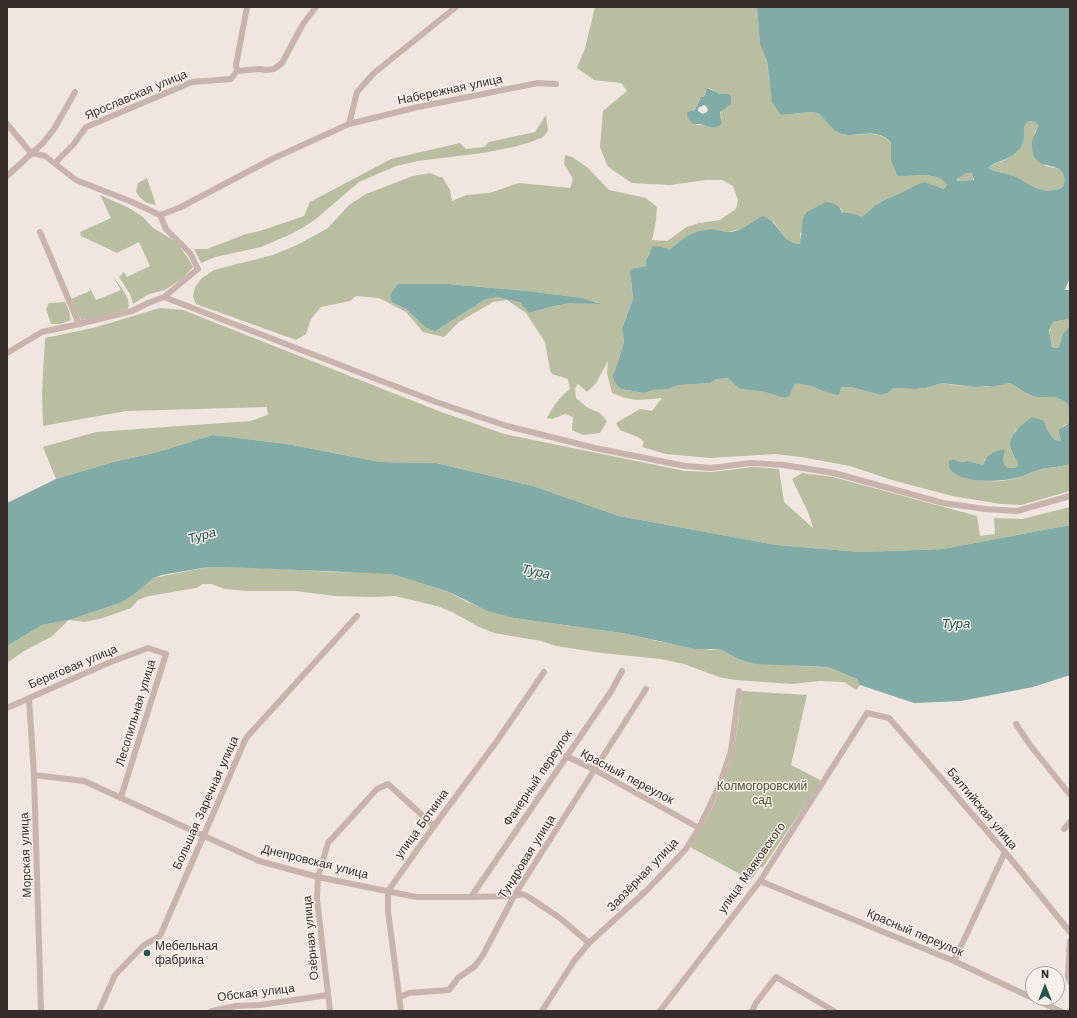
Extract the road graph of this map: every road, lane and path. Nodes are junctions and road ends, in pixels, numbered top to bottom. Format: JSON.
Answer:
{"nodes":[{"id":1,"x":247,"y":7,"type":"edge"},
{"id":2,"x":316,"y":7,"type":"edge"},
{"id":3,"x":456,"y":7,"type":"edge"},
{"id":4,"x":238,"y":71,"type":"junction"},
{"id":5,"x":556,"y":84,"type":"dead end"},
{"id":6,"x":75,"y":92,"type":"dead end"},
{"id":7,"x":7,"y":124,"type":"edge"},
{"id":8,"x":349,"y":124,"type":"junction"},
{"id":9,"x":32,"y":153,"type":"junction"},
{"id":10,"x":55,"y":163,"type":"junction"},
{"id":11,"x":7,"y":176,"type":"edge"},
{"id":12,"x":160,"y":215,"type":"junction"},
{"id":13,"x":40,"y":232,"type":"dead end"},
{"id":14,"x":164,"y":297,"type":"junction"},
{"id":15,"x":79,"y":324,"type":"junction"},
{"id":16,"x":7,"y":353,"type":"edge"},
{"id":17,"x":1070,"y":496,"type":"edge"},
{"id":18,"x":357,"y":616,"type":"dead end"},
{"id":19,"x":148,"y":648,"type":"joint"},
{"id":20,"x":622,"y":671,"type":"dead end"},
{"id":21,"x":544,"y":672,"type":"dead end"},
{"id":22,"x":646,"y":689,"type":"dead end"},
{"id":23,"x":739,"y":691,"type":"dead end"},
{"id":24,"x":30,"y":698,"type":"junction"},
{"id":25,"x":7,"y":708,"type":"edge"},
{"id":26,"x":867,"y":713,"type":"joint"},
{"id":27,"x":1016,"y":724,"type":"dead end"},
{"id":28,"x":566,"y":756,"type":"junction"},
{"id":29,"x":595,"y":770,"type":"junction"},
{"id":30,"x":34,"y":775,"type":"junction"},
{"id":31,"x":1070,"y":795,"type":"edge"},
{"id":32,"x":121,"y":798,"type":"junction"},
{"id":33,"x":1070,"y":822,"type":"edge"},
{"id":34,"x":434,"y":826,"type":"junction"},
{"id":35,"x":699,"y":828,"type":"junction"},
{"id":36,"x":1064,"y":829,"type":"dead end"},
{"id":37,"x":204,"y":835,"type":"junction"},
{"id":38,"x":1005,"y":852,"type":"junction"},
{"id":39,"x":318,"y":877,"type":"junction"},
{"id":40,"x":760,"y":881,"type":"junction"},
{"id":41,"x":388,"y":891,"type":"junction"},
{"id":42,"x":514,"y":896,"type":"junction"},
{"id":43,"x":472,"y":897,"type":"junction"},
{"id":44,"x":1070,"y":932,"type":"edge"},
{"id":45,"x":1070,"y":941,"type":"edge"},
{"id":46,"x":590,"y":943,"type":"junction"},
{"id":47,"x":954,"y":961,"type":"junction"},
{"id":48,"x":1070,"y":982,"type":"edge"},
{"id":49,"x":328,"y":995,"type":"junction"},
{"id":50,"x":400,"y":997,"type":"junction"},
{"id":51,"x":261,"y":1008,"type":"edge"},
{"id":52,"x":662,"y":1010,"type":"edge"},
{"id":53,"x":42,"y":1011,"type":"edge"},
{"id":54,"x":99,"y":1011,"type":"edge"},
{"id":55,"x":212,"y":1011,"type":"edge"},
{"id":56,"x":330,"y":1011,"type":"edge"},
{"id":57,"x":401,"y":1011,"type":"edge"},
{"id":58,"x":542,"y":1011,"type":"edge"},
{"id":59,"x":752,"y":1011,"type":"edge"},
{"id":60,"x":834,"y":1011,"type":"edge"},
{"id":61,"x":1060,"y":1011,"type":"edge"}],
"edges":[{"from":1,"to":4,"type":"street"},
{"from":2,"to":4,"type":"street","name":"Ярославская улица"},
{"from":3,"to":8,"type":"street"},
{"from":4,"to":10,"type":"street","name":"Ярославская улица"},
{"from":5,"to":8,"type":"street","name":"Набережная улица"},
{"from":6,"to":9,"type":"street"},
{"from":7,"to":9,"type":"street"},
{"from":8,"to":12,"type":"street","name":"Набережная улица"},
{"from":9,"to":10,"type":"street"},
{"from":9,"to":11,"type":"street"},
{"from":10,"to":12,"type":"street"},
{"from":12,"to":14,"type":"street"},
{"from":13,"to":15,"type":"street"},
{"from":14,"to":15,"type":"street"},
{"from":14,"to":17,"type":"street"},
{"from":15,"to":16,"type":"street"},
{"from":18,"to":37,"type":"street","name":"Большая Заречная улица"},
{"from":19,"to":24,"type":"street","name":"Береговая улица"},
{"from":19,"to":32,"type":"street","name":"Лесопильная улица"},
{"from":20,"to":28,"type":"street","name":"Фанерный переулок"},
{"from":21,"to":34,"type":"street","name":"улица Боткина"},
{"from":22,"to":29,"type":"street","name":"Тундровая улица"},
{"from":23,"to":35,"type":"street","name":"Заозёрная улица"},
{"from":24,"to":25,"type":"street","name":"Береговая улица"},
{"from":24,"to":30,"type":"street","name":"Морская улица"},
{"from":26,"to":38,"type":"street","name":"Балтийская улица"},
{"from":26,"to":40,"type":"street","name":"улица Маяковского"},
{"from":27,"to":31,"type":"street"},
{"from":28,"to":29,"type":"street","name":"Красный переулок"},
{"from":28,"to":43,"type":"street","name":"Фанерный переулок"},
{"from":29,"to":35,"type":"street","name":"Красный переулок"},
{"from":29,"to":42,"type":"street","name":"Тундровая улица"},
{"from":30,"to":32,"type":"street","name":"Днепровская улица"},
{"from":30,"to":53,"type":"street","name":"Морская улица"},
{"from":32,"to":37,"type":"street","name":"Днепровская улица"},
{"from":33,"to":36,"type":"street"},
{"from":34,"to":39,"type":"street","name":"Озёрная улица"},
{"from":34,"to":41,"type":"street","name":"улица Боткина"},
{"from":35,"to":46,"type":"street","name":"Заозёрная улица"},
{"from":37,"to":39,"type":"street","name":"Днепровская улица"},
{"from":37,"to":54,"type":"street","name":"Большая Заречная улица"},
{"from":38,"to":44,"type":"street","name":"Балтийская улица"},
{"from":38,"to":47,"type":"street"},
{"from":39,"to":41,"type":"street","name":"Днепровская улица"},
{"from":39,"to":49,"type":"street","name":"Озёрная улица"},
{"from":40,"to":47,"type":"street","name":"Красный переулок"},
{"from":40,"to":52,"type":"street","name":"улица Маяковского"},
{"from":41,"to":43,"type":"street","name":"Днепровская улица"},
{"from":41,"to":50,"type":"street"},
{"from":42,"to":43,"type":"street","name":"Днепровская улица"},
{"from":42,"to":46,"type":"street","name":"Днепровская улица"},
{"from":42,"to":50,"type":"street","name":"Тундровая улица"},
{"from":45,"to":48,"type":"street"},
{"from":46,"to":58,"type":"street","name":"Заозёрная улица"},
{"from":47,"to":61,"type":"street","name":"Красный переулок"},
{"from":49,"to":51,"type":"street","name":"Обская улица"},
{"from":49,"to":56,"type":"street","name":"Озёрная улица"},
{"from":50,"to":57,"type":"street"},
{"from":51,"to":55,"type":"street","name":"Обская улица"},
{"from":59,"to":60,"type":"street"}]}
